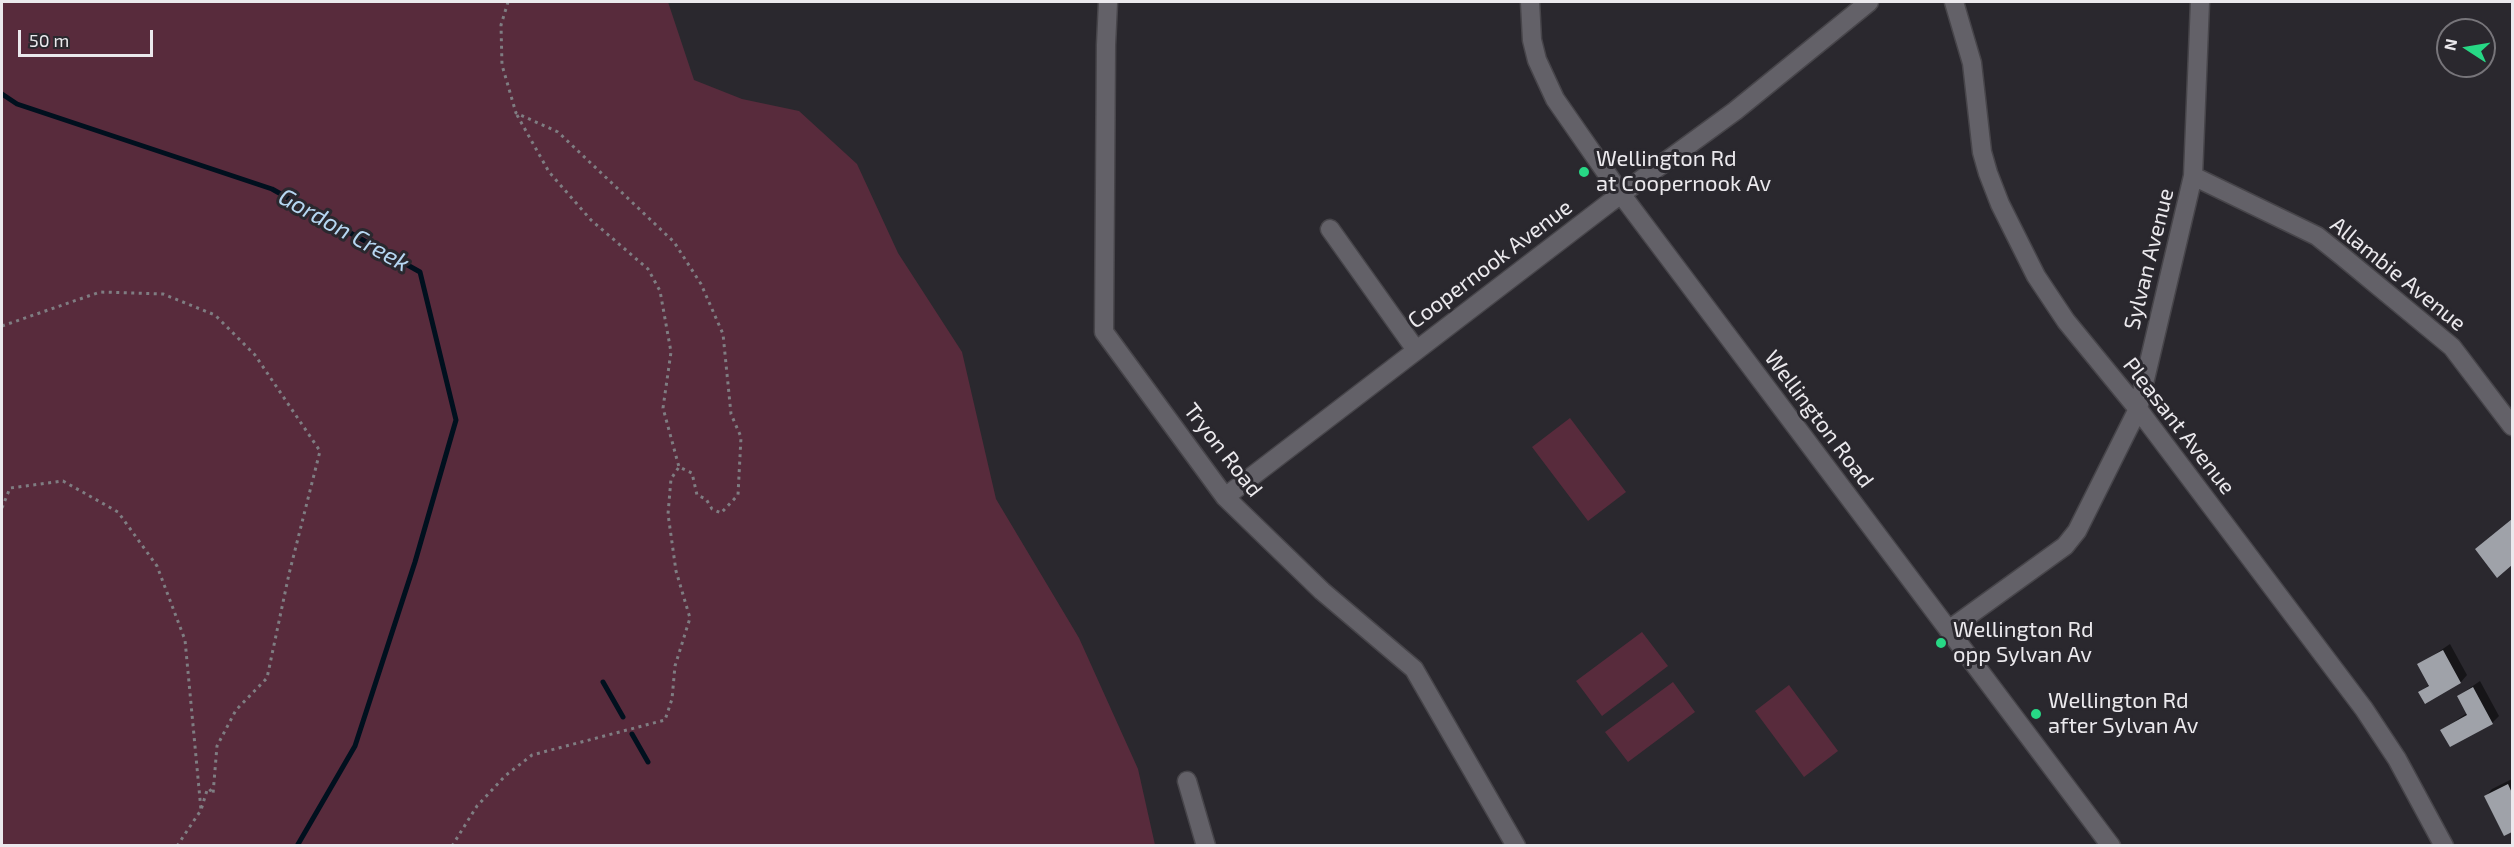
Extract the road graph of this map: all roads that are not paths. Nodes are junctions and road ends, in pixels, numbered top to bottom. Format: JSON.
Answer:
{"nodes":[{"id":1,"x":1108,"y":2,"type":"edge"},
{"id":2,"x":1530,"y":2,"type":"edge"},
{"id":3,"x":1869,"y":2,"type":"edge"},
{"id":4,"x":1954,"y":2,"type":"edge"},
{"id":5,"x":2200,"y":2,"type":"edge"},
{"id":6,"x":2193,"y":176,"type":"junction"},
{"id":7,"x":1621,"y":194,"type":"junction"},
{"id":8,"x":1330,"y":229,"type":"dead end"},
{"id":9,"x":1416,"y":350,"type":"junction"},
{"id":10,"x":2138,"y":409,"type":"junction"},
{"id":11,"x":2512,"y":426,"type":"edge"},
{"id":12,"x":1225,"y":497,"type":"junction"},
{"id":13,"x":1950,"y":629,"type":"junction"},
{"id":14,"x":1187,"y":781,"type":"dead end"},
{"id":15,"x":1206,"y":846,"type":"edge"},
{"id":16,"x":1516,"y":846,"type":"edge"},
{"id":17,"x":2111,"y":846,"type":"edge"},
{"id":18,"x":2444,"y":846,"type":"edge"}],
"edges":[{"from":1,"to":12,"type":"street","name":"Tryon Road"},
{"from":2,"to":7,"type":"street","name":"Wellington Road"},
{"from":3,"to":7,"type":"street","name":"Coopernook Avenue"},
{"from":4,"to":10,"type":"street","name":"Pleasant Avenue"},
{"from":5,"to":6,"type":"street","name":"Sylvan Avenue"},
{"from":6,"to":10,"type":"street","name":"Sylvan Avenue"},
{"from":6,"to":11,"type":"street","name":"Allambie Avenue"},
{"from":7,"to":9,"type":"street","name":"Coopernook Avenue"},
{"from":7,"to":13,"type":"street","name":"Wellington Road"},
{"from":8,"to":9,"type":"street"},
{"from":9,"to":12,"type":"street","name":"Coopernook Avenue"},
{"from":10,"to":13,"type":"street","name":"Sylvan Avenue"},
{"from":10,"to":18,"type":"street","name":"Pleasant Avenue"},
{"from":12,"to":16,"type":"street","name":"Tryon Road"},
{"from":13,"to":17,"type":"street","name":"Wellington Road"},
{"from":14,"to":15,"type":"street"}]}
